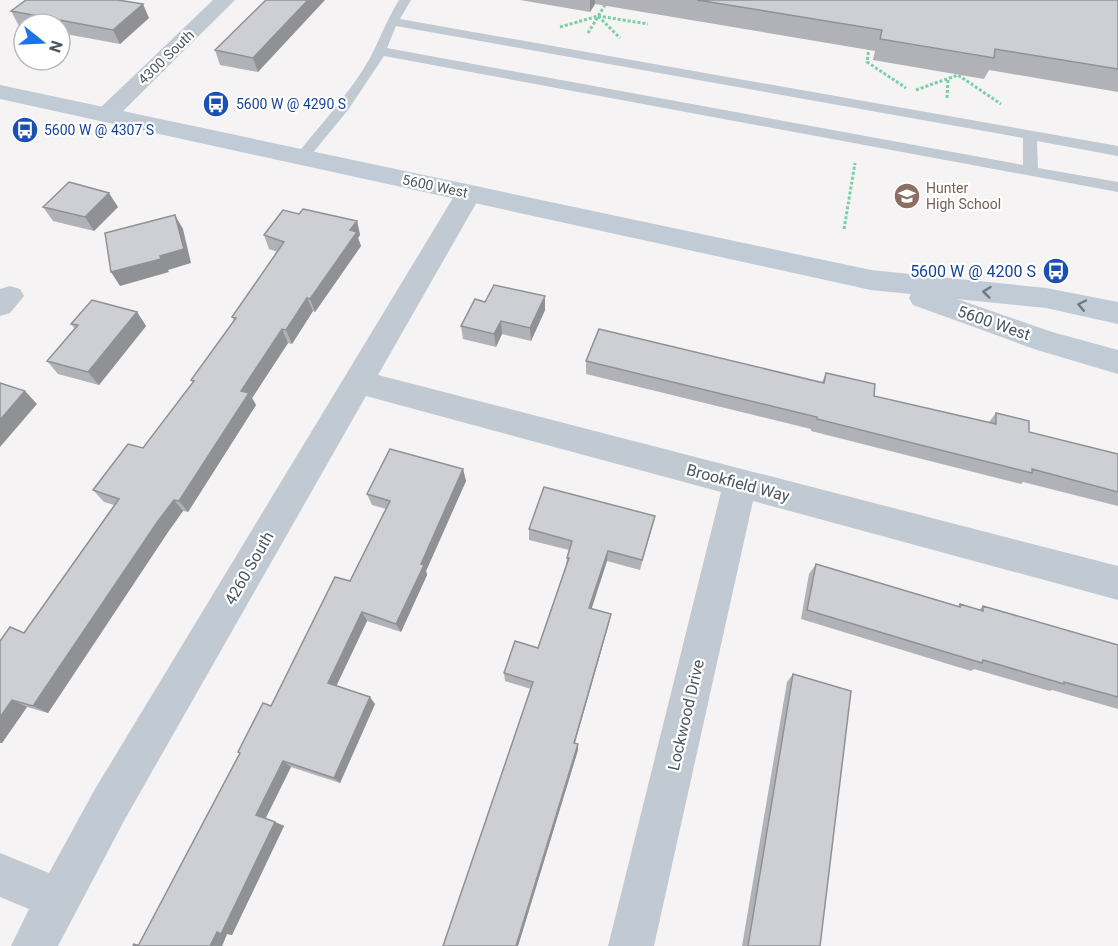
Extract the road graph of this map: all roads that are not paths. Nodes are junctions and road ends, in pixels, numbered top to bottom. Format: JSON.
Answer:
{"nodes":[{"id":1,"x":199,"y":0,"type":"edge"},
{"id":2,"x":405,"y":0,"type":"edge"},
{"id":3,"x":223,"y":2,"type":"edge"},
{"id":4,"x":392,"y":21,"type":"junction"},
{"id":5,"x":380,"y":51,"type":"junction"},
{"id":6,"x":0,"y":92,"type":"edge"},
{"id":7,"x":106,"y":115,"type":"junction"},
{"id":8,"x":891,"y":128,"type":"junction"},
{"id":9,"x":1030,"y":135,"type":"junction"},
{"id":10,"x":1118,"y":151,"type":"edge"},
{"id":11,"x":302,"y":157,"type":"junction"},
{"id":12,"x":1031,"y":171,"type":"junction"},
{"id":13,"x":1118,"y":187,"type":"edge"},
{"id":14,"x":469,"y":193,"type":"junction"},
{"id":15,"x":871,"y":280,"type":"junction"},
{"id":16,"x":1118,"y":313,"type":"edge"},
{"id":17,"x":1118,"y":362,"type":"edge"},
{"id":18,"x":358,"y":382,"type":"junction"},
{"id":19,"x":740,"y":483,"type":"junction"},
{"id":20,"x":1118,"y":583,"type":"edge"},
{"id":21,"x":0,"y":875,"type":"edge"},
{"id":22,"x":59,"y":899,"type":"junction"},
{"id":23,"x":34,"y":946,"type":"edge"},
{"id":24,"x":631,"y":946,"type":"edge"}],
"edges":[{"from":1,"to":3,"type":"street"},
{"from":2,"to":4,"type":"lane"},
{"from":3,"to":7,"type":"street","name":"4300 South"},
{"from":4,"to":5,"type":"lane"},
{"from":4,"to":8,"type":"lane"},
{"from":5,"to":8,"type":"lane"},
{"from":5,"to":11,"type":"lane"},
{"from":6,"to":7,"type":"main road","name":"5600 West"},
{"from":7,"to":11,"type":"main road","name":"5600 West"},
{"from":8,"to":9,"type":"lane"},
{"from":8,"to":12,"type":"lane"},
{"from":9,"to":10,"type":"lane"},
{"from":9,"to":12,"type":"lane"},
{"from":11,"to":14,"type":"main road","name":"5600 West"},
{"from":12,"to":13,"type":"lane"},
{"from":14,"to":15,"type":"main road","name":"5600 West"},
{"from":14,"to":18,"type":"street","name":"4260 South"},
{"from":16,"to":15,"type":"main road","name":"5600 West","one_way":true},
{"from":15,"to":17,"type":"main road","name":"5600 West"},
{"from":18,"to":19,"type":"street","name":"Brookfield Way"},
{"from":18,"to":22,"type":"street","name":"4260 South"},
{"from":19,"to":20,"type":"street","name":"Brookfield Way"},
{"from":19,"to":24,"type":"street","name":"Lockwood Drive"},
{"from":21,"to":22,"type":"street"},
{"from":22,"to":23,"type":"street","name":"4260 South"}]}
